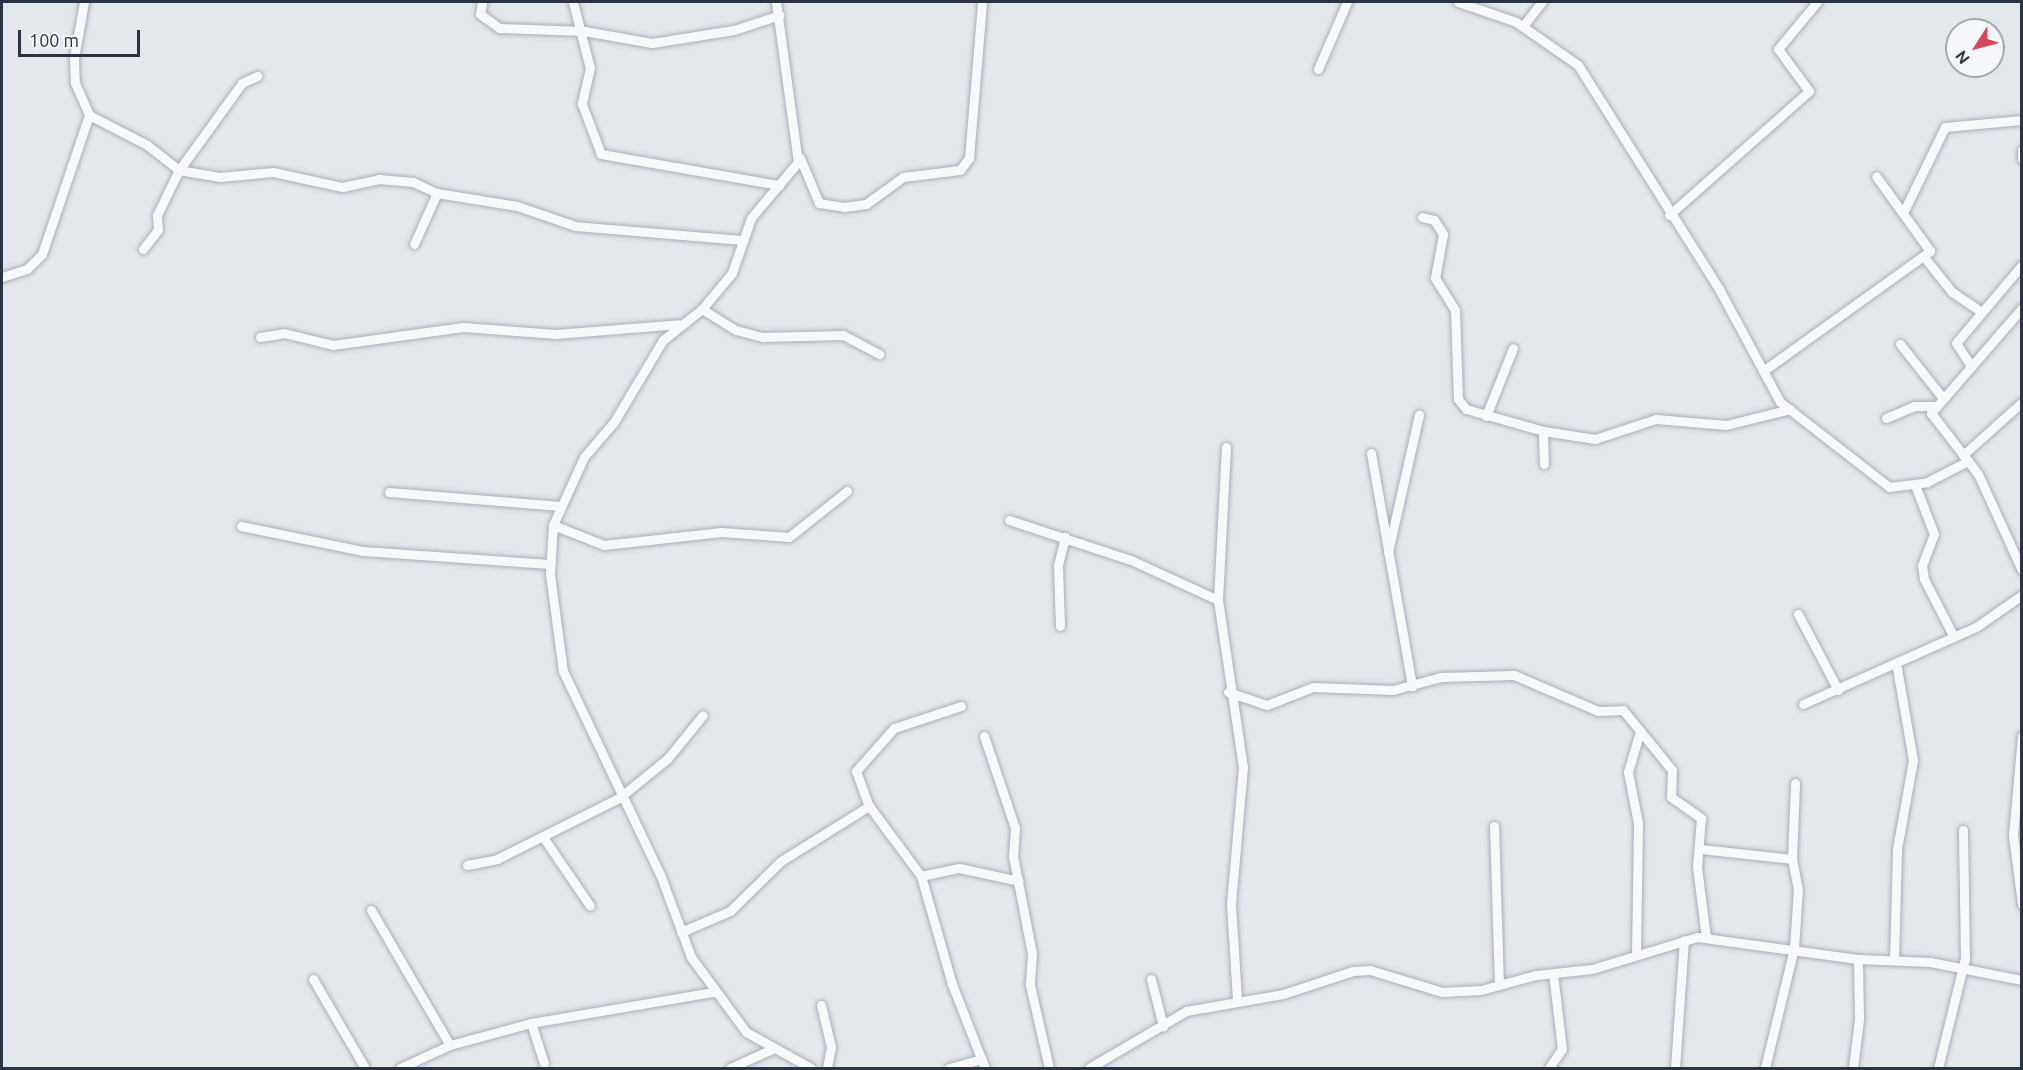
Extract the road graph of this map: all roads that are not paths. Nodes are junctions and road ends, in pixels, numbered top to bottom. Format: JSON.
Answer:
{"nodes":[{"id":1,"x":84,"y":2,"type":"edge"},
{"id":2,"x":482,"y":2,"type":"edge"},
{"id":3,"x":573,"y":2,"type":"edge"},
{"id":4,"x":776,"y":2,"type":"edge"},
{"id":5,"x":982,"y":2,"type":"edge"},
{"id":6,"x":1347,"y":2,"type":"edge"},
{"id":7,"x":1458,"y":2,"type":"edge"},
{"id":8,"x":1542,"y":2,"type":"edge"},
{"id":9,"x":1817,"y":2,"type":"edge"},
{"id":10,"x":780,"y":15,"type":"junction"},
{"id":11,"x":1523,"y":26,"type":"junction"},
{"id":12,"x":584,"y":31,"type":"junction"},
{"id":13,"x":1318,"y":69,"type":"dead end"},
{"id":14,"x":257,"y":76,"type":"dead end"},
{"id":15,"x":89,"y":115,"type":"junction"},
{"id":16,"x":2022,"y":120,"type":"edge"},
{"id":17,"x":2022,"y":150,"type":"edge"},
{"id":18,"x":800,"y":158,"type":"junction"},
{"id":19,"x":2022,"y":159,"type":"edge"},
{"id":20,"x":179,"y":170,"type":"junction"},
{"id":21,"x":1876,"y":176,"type":"dead end"},
{"id":22,"x":779,"y":185,"type":"junction"},
{"id":23,"x":437,"y":193,"type":"junction"},
{"id":24,"x":1903,"y":213,"type":"junction"},
{"id":25,"x":1669,"y":215,"type":"junction"},
{"id":26,"x":1422,"y":217,"type":"dead end"},
{"id":27,"x":743,"y":240,"type":"junction"},
{"id":28,"x":414,"y":244,"type":"dead end"},
{"id":29,"x":143,"y":249,"type":"dead end"},
{"id":30,"x":1924,"y":256,"type":"junction"},
{"id":31,"x":2022,"y":265,"type":"edge"},
{"id":32,"x":2,"y":277,"type":"edge"},
{"id":33,"x":2022,"y":308,"type":"edge"},
{"id":34,"x":702,"y":309,"type":"junction"},
{"id":35,"x":1980,"y":311,"type":"junction"},
{"id":36,"x":679,"y":324,"type":"junction"},
{"id":37,"x":261,"y":337,"type":"dead end"},
{"id":38,"x":1900,"y":344,"type":"dead end"},
{"id":39,"x":1514,"y":348,"type":"dead end"},
{"id":40,"x":879,"y":354,"type":"dead end"},
{"id":41,"x":1971,"y":366,"type":"junction"},
{"id":42,"x":1763,"y":371,"type":"junction"},
{"id":43,"x":1942,"y":397,"type":"junction"},
{"id":44,"x":2022,"y":402,"type":"edge"},
{"id":45,"x":1934,"y":406,"type":"junction"},
{"id":46,"x":1790,"y":409,"type":"junction"},
{"id":47,"x":1419,"y":414,"type":"dead end"},
{"id":48,"x":1486,"y":416,"type":"junction"},
{"id":49,"x":1886,"y":418,"type":"dead end"},
{"id":50,"x":1543,"y":431,"type":"junction"},
{"id":51,"x":1226,"y":447,"type":"dead end"},
{"id":52,"x":1371,"y":453,"type":"dead end"},
{"id":53,"x":1965,"y":458,"type":"junction"},
{"id":54,"x":1544,"y":464,"type":"dead end"},
{"id":55,"x":1915,"y":484,"type":"junction"},
{"id":56,"x":847,"y":491,"type":"dead end"},
{"id":57,"x":389,"y":492,"type":"dead end"},
{"id":58,"x":560,"y":506,"type":"junction"},
{"id":59,"x":1009,"y":520,"type":"dead end"},
{"id":60,"x":553,"y":525,"type":"junction"},
{"id":61,"x":242,"y":526,"type":"dead end"},
{"id":62,"x":1065,"y":537,"type":"junction"},
{"id":63,"x":1386,"y":557,"type":"junction"},
{"id":64,"x":550,"y":564,"type":"junction"},
{"id":65,"x":2022,"y":570,"type":"edge"},
{"id":66,"x":2022,"y":595,"type":"edge"},
{"id":67,"x":1218,"y":600,"type":"junction"},
{"id":68,"x":1798,"y":614,"type":"dead end"},
{"id":69,"x":1060,"y":626,"type":"dead end"},
{"id":70,"x":1954,"y":637,"type":"junction"},
{"id":71,"x":1896,"y":663,"type":"junction"},
{"id":72,"x":1412,"y":686,"type":"junction"},
{"id":73,"x":1838,"y":690,"type":"junction"},
{"id":74,"x":1228,"y":692,"type":"junction"},
{"id":75,"x":1803,"y":704,"type":"dead end"},
{"id":76,"x":961,"y":706,"type":"dead end"},
{"id":77,"x":703,"y":715,"type":"dead end"},
{"id":78,"x":1640,"y":731,"type":"junction"},
{"id":79,"x":984,"y":735,"type":"dead end"},
{"id":80,"x":2022,"y":736,"type":"edge"},
{"id":81,"x":1795,"y":783,"type":"dead end"},
{"id":82,"x":619,"y":798,"type":"junction"},
{"id":83,"x":869,"y":806,"type":"junction"},
{"id":84,"x":1494,"y":826,"type":"dead end"},
{"id":85,"x":1963,"y":830,"type":"dead end"},
{"id":86,"x":543,"y":837,"type":"junction"},
{"id":87,"x":1701,"y":849,"type":"junction"},
{"id":88,"x":1792,"y":860,"type":"junction"},
{"id":89,"x":467,"y":865,"type":"dead end"},
{"id":90,"x":921,"y":876,"type":"junction"},
{"id":91,"x":1019,"y":881,"type":"junction"},
{"id":92,"x":2022,"y":904,"type":"edge"},
{"id":93,"x":590,"y":906,"type":"dead end"},
{"id":94,"x":371,"y":910,"type":"dead end"},
{"id":95,"x":681,"y":932,"type":"junction"},
{"id":96,"x":1706,"y":937,"type":"junction"},
{"id":97,"x":1684,"y":940,"type":"junction"},
{"id":98,"x":1794,"y":948,"type":"junction"},
{"id":99,"x":1636,"y":955,"type":"junction"},
{"id":100,"x":1858,"y":959,"type":"junction"},
{"id":101,"x":1894,"y":959,"type":"junction"},
{"id":102,"x":1961,"y":970,"type":"junction"},
{"id":103,"x":1553,"y":974,"type":"junction"},
{"id":104,"x":1151,"y":979,"type":"dead end"},
{"id":105,"x":313,"y":980,"type":"dead end"},
{"id":106,"x":2022,"y":980,"type":"edge"},
{"id":107,"x":1499,"y":985,"type":"junction"},
{"id":108,"x":713,"y":992,"type":"junction"},
{"id":109,"x":1237,"y":1000,"type":"junction"},
{"id":110,"x":821,"y":1005,"type":"dead end"},
{"id":111,"x":531,"y":1023,"type":"junction"},
{"id":112,"x":1163,"y":1026,"type":"junction"},
{"id":113,"x":450,"y":1045,"type":"junction"},
{"id":114,"x":772,"y":1049,"type":"junction"},
{"id":115,"x":544,"y":1063,"type":"dead end"},
{"id":116,"x":984,"y":1064,"type":"edge"},
{"id":117,"x":365,"y":1068,"type":"edge"},
{"id":118,"x":400,"y":1068,"type":"edge"},
{"id":119,"x":730,"y":1068,"type":"edge"},
{"id":120,"x":811,"y":1068,"type":"edge"},
{"id":121,"x":827,"y":1068,"type":"edge"},
{"id":122,"x":949,"y":1068,"type":"edge"},
{"id":123,"x":1049,"y":1068,"type":"edge"},
{"id":124,"x":1089,"y":1068,"type":"edge"},
{"id":125,"x":1549,"y":1068,"type":"edge"},
{"id":126,"x":1675,"y":1068,"type":"edge"},
{"id":127,"x":1765,"y":1068,"type":"edge"},
{"id":128,"x":1853,"y":1068,"type":"edge"},
{"id":129,"x":1938,"y":1068,"type":"edge"}],
"edges":[{"from":1,"to":15,"type":"street"},
{"from":2,"to":12,"type":"street"},
{"from":3,"to":12,"type":"street"},
{"from":4,"to":10,"type":"street"},
{"from":5,"to":18,"type":"street"},
{"from":6,"to":13,"type":"street"},
{"from":7,"to":11,"type":"street"},
{"from":8,"to":11,"type":"street"},
{"from":9,"to":25,"type":"street"},
{"from":10,"to":12,"type":"street"},
{"from":10,"to":18,"type":"street"},
{"from":11,"to":25,"type":"street"},
{"from":12,"to":22,"type":"street"},
{"from":14,"to":20,"type":"street"},
{"from":15,"to":20,"type":"street"},
{"from":15,"to":32,"type":"street"},
{"from":16,"to":24,"type":"street"},
{"from":17,"to":19,"type":"street"},
{"from":18,"to":22,"type":"street"},
{"from":20,"to":23,"type":"street"},
{"from":20,"to":29,"type":"street"},
{"from":21,"to":24,"type":"street"},
{"from":22,"to":27,"type":"street"},
{"from":23,"to":27,"type":"street"},
{"from":23,"to":28,"type":"street"},
{"from":24,"to":30,"type":"street"},
{"from":25,"to":42,"type":"street"},
{"from":26,"to":48,"type":"street"},
{"from":27,"to":34,"type":"street"},
{"from":30,"to":35,"type":"street"},
{"from":30,"to":42,"type":"street"},
{"from":31,"to":35,"type":"street"},
{"from":33,"to":41,"type":"street"},
{"from":34,"to":36,"type":"street"},
{"from":34,"to":40,"type":"street"},
{"from":35,"to":41,"type":"street"},
{"from":36,"to":37,"type":"street"},
{"from":36,"to":58,"type":"street"},
{"from":38,"to":43,"type":"street"},
{"from":39,"to":48,"type":"street"},
{"from":41,"to":43,"type":"street"},
{"from":42,"to":46,"type":"street"},
{"from":43,"to":45,"type":"street"},
{"from":44,"to":53,"type":"street"},
{"from":45,"to":49,"type":"street"},
{"from":45,"to":53,"type":"street"},
{"from":46,"to":50,"type":"street"},
{"from":46,"to":55,"type":"street"},
{"from":47,"to":63,"type":"street"},
{"from":48,"to":50,"type":"street"},
{"from":50,"to":54,"type":"street"},
{"from":51,"to":67,"type":"street"},
{"from":52,"to":63,"type":"street"},
{"from":53,"to":55,"type":"street"},
{"from":53,"to":65,"type":"street"},
{"from":55,"to":70,"type":"street"},
{"from":56,"to":60,"type":"street"},
{"from":57,"to":58,"type":"street"},
{"from":58,"to":60,"type":"street"},
{"from":59,"to":62,"type":"street"},
{"from":60,"to":64,"type":"street"},
{"from":61,"to":64,"type":"street"},
{"from":62,"to":67,"type":"street"},
{"from":62,"to":69,"type":"street"},
{"from":63,"to":72,"type":"street"},
{"from":64,"to":82,"type":"street"},
{"from":66,"to":70,"type":"street"},
{"from":67,"to":74,"type":"street"},
{"from":68,"to":73,"type":"street"},
{"from":70,"to":71,"type":"street"},
{"from":71,"to":73,"type":"street"},
{"from":71,"to":101,"type":"street"},
{"from":72,"to":74,"type":"street"},
{"from":72,"to":78,"type":"street"},
{"from":73,"to":75,"type":"street"},
{"from":74,"to":109,"type":"street"},
{"from":76,"to":83,"type":"street"},
{"from":77,"to":82,"type":"street"},
{"from":78,"to":87,"type":"street"},
{"from":78,"to":99,"type":"street"},
{"from":79,"to":91,"type":"street"},
{"from":80,"to":92,"type":"street"},
{"from":81,"to":88,"type":"street"},
{"from":82,"to":86,"type":"street"},
{"from":82,"to":95,"type":"street"},
{"from":83,"to":90,"type":"street"},
{"from":83,"to":95,"type":"street"},
{"from":84,"to":107,"type":"street"},
{"from":85,"to":102,"type":"street"},
{"from":86,"to":89,"type":"street"},
{"from":86,"to":93,"type":"street"},
{"from":87,"to":88,"type":"street"},
{"from":87,"to":96,"type":"street"},
{"from":88,"to":98,"type":"street"},
{"from":90,"to":91,"type":"street"},
{"from":90,"to":116,"type":"street"},
{"from":91,"to":123,"type":"street"},
{"from":94,"to":113,"type":"street"},
{"from":95,"to":108,"type":"street"},
{"from":96,"to":97,"type":"street"},
{"from":96,"to":98,"type":"street"},
{"from":97,"to":99,"type":"street"},
{"from":97,"to":126,"type":"street"},
{"from":98,"to":100,"type":"street"},
{"from":98,"to":127,"type":"street"},
{"from":99,"to":103,"type":"street"},
{"from":100,"to":101,"type":"street"},
{"from":100,"to":128,"type":"street"},
{"from":101,"to":102,"type":"street"},
{"from":102,"to":106,"type":"street"},
{"from":102,"to":129,"type":"street"},
{"from":103,"to":107,"type":"street"},
{"from":103,"to":125,"type":"street"},
{"from":104,"to":112,"type":"street"},
{"from":105,"to":117,"type":"street"},
{"from":107,"to":109,"type":"street"},
{"from":108,"to":111,"type":"street"},
{"from":108,"to":114,"type":"street"},
{"from":109,"to":112,"type":"street"},
{"from":110,"to":121,"type":"street"},
{"from":111,"to":113,"type":"street"},
{"from":111,"to":115,"type":"street"},
{"from":112,"to":124,"type":"street"},
{"from":113,"to":118,"type":"street"},
{"from":114,"to":119,"type":"street"},
{"from":114,"to":120,"type":"street"},
{"from":116,"to":122,"type":"street"}]}
